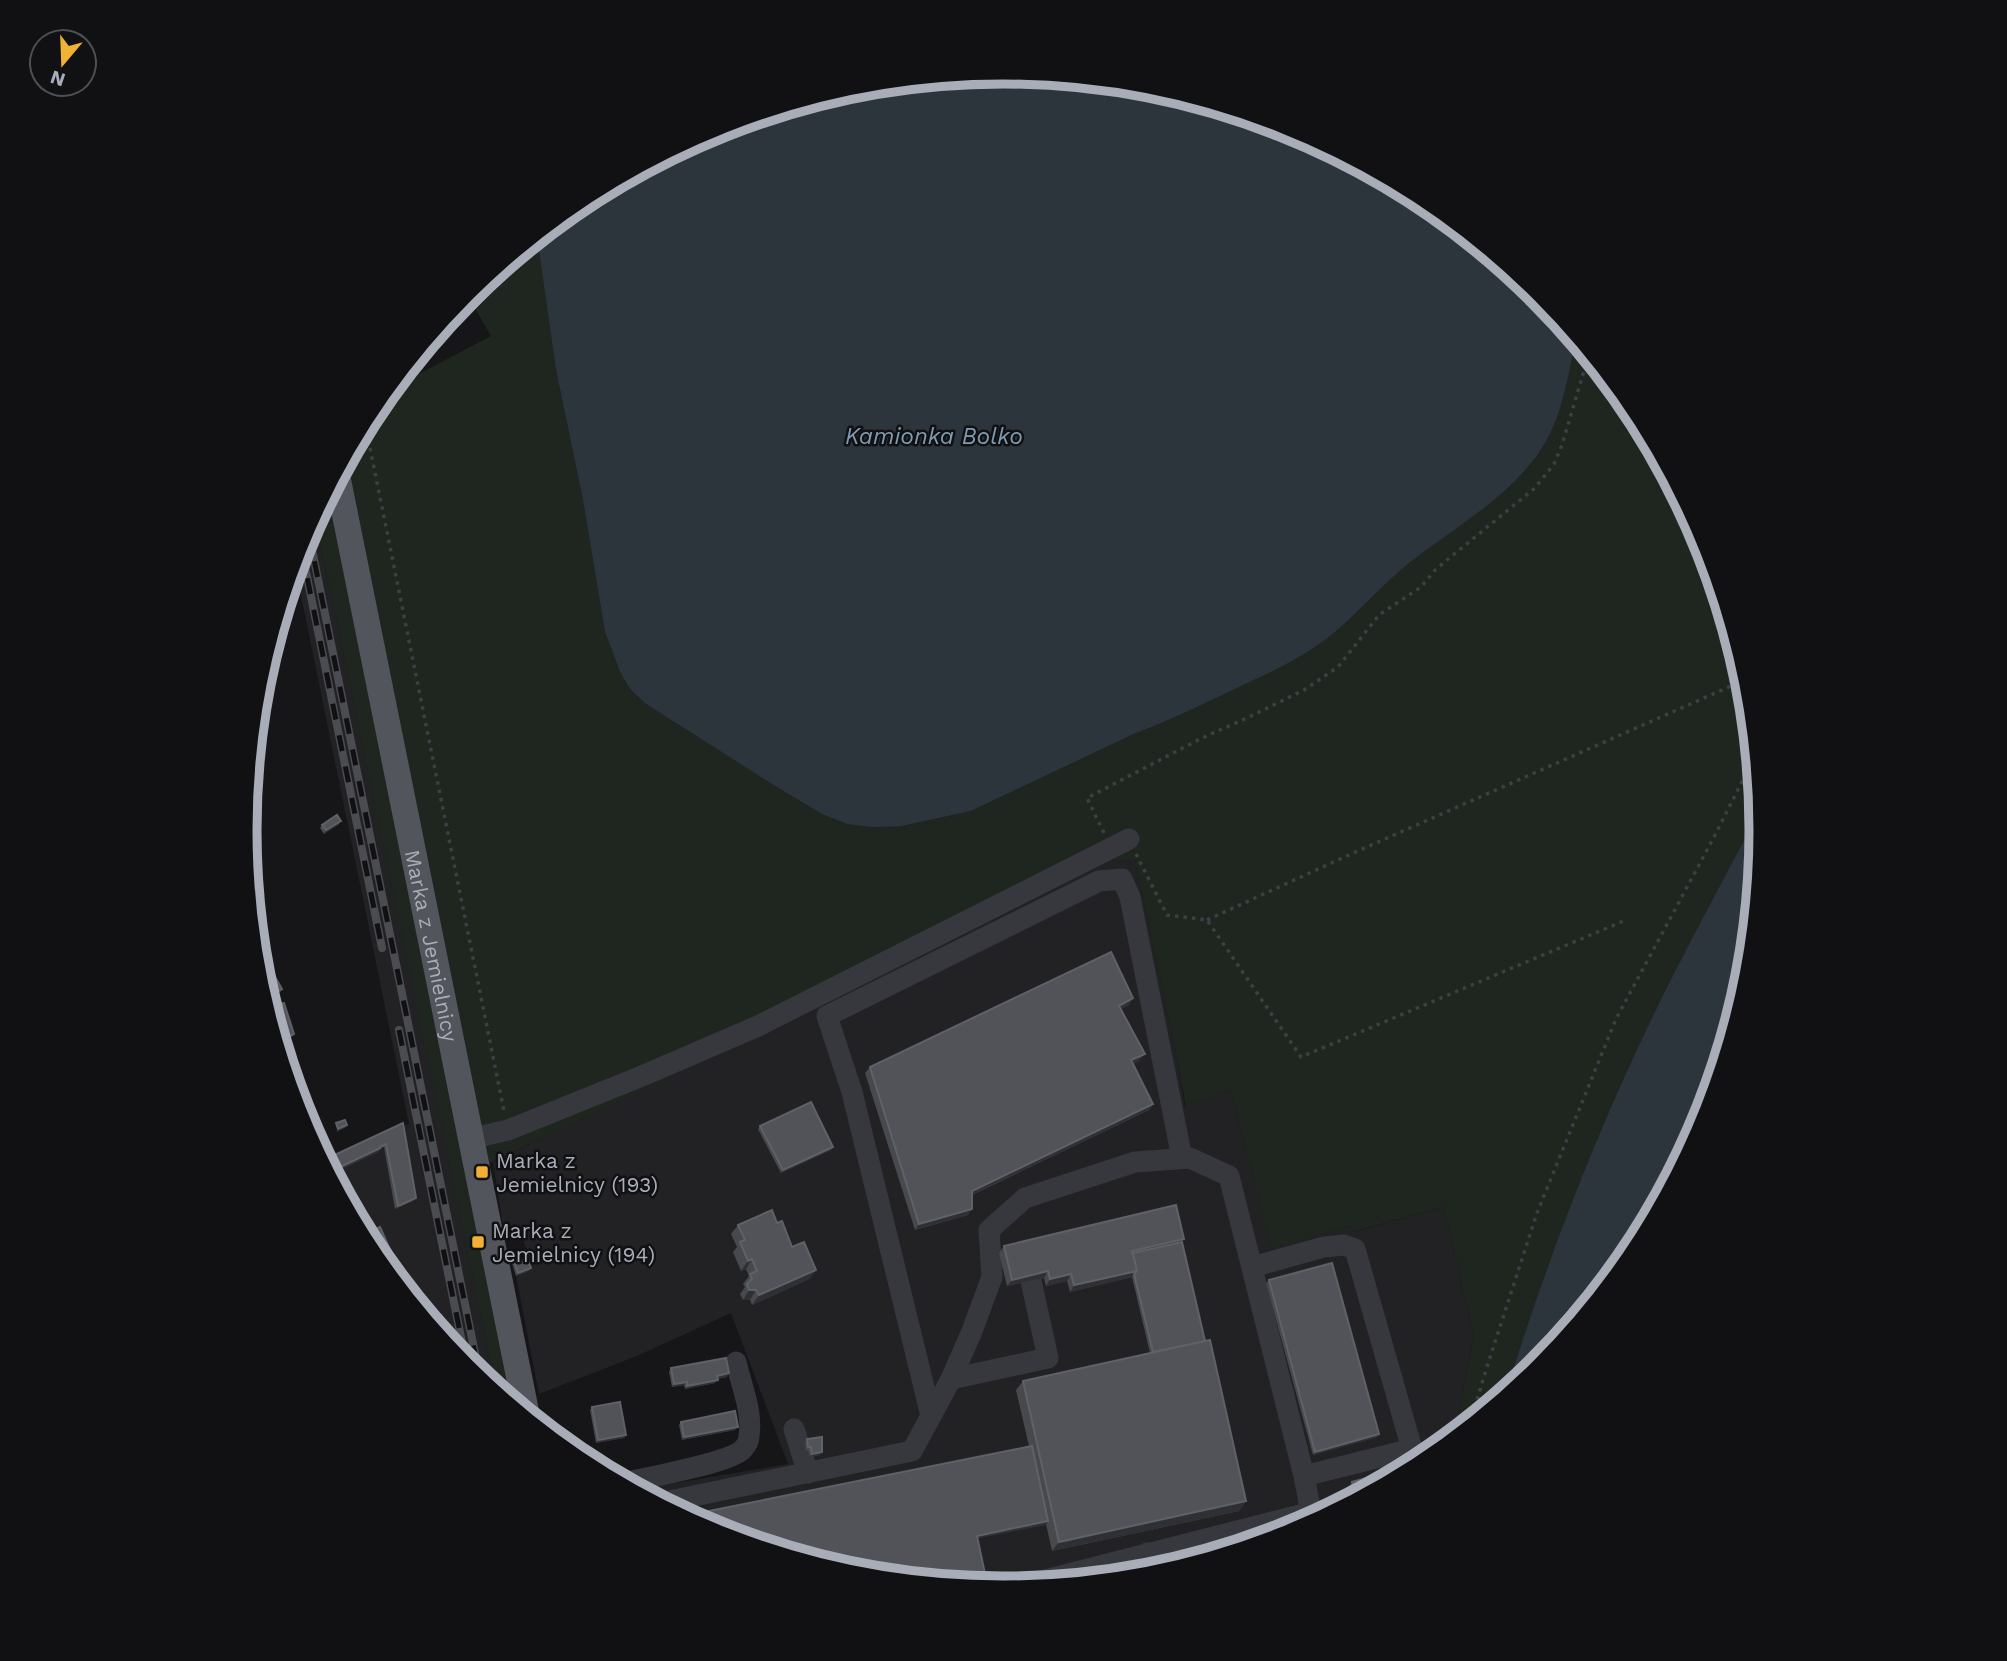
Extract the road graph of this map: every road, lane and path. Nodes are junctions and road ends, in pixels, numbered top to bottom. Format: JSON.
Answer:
{"nodes":[{"id":1,"x":1586,"y":364,"type":"edge"},
{"id":2,"x":368,"y":439,"type":"edge"},
{"id":3,"x":340,"y":489,"type":"edge"},
{"id":4,"x":1736,"y":685,"type":"edge"},
{"id":5,"x":1747,"y":772,"type":"edge"},
{"id":6,"x":1120,"y":844,"type":"junction"},
{"id":7,"x":1207,"y":920,"type":"junction"},
{"id":8,"x":1626,"y":920,"type":"dead end"},
{"id":9,"x":508,"y":1130,"type":"junction"},
{"id":10,"x":470,"y":1139,"type":"junction"},
{"id":11,"x":1182,"y":1158,"type":"junction"},
{"id":12,"x":1251,"y":1267,"type":"junction"},
{"id":13,"x":1031,"y":1281,"type":"edge"},
{"id":14,"x":736,"y":1362,"type":"dead end"},
{"id":15,"x":951,"y":1379,"type":"junction"},
{"id":16,"x":524,"y":1403,"type":"edge"},
{"id":17,"x":1474,"y":1410,"type":"edge"},
{"id":18,"x":931,"y":1416,"type":"junction"},
{"id":19,"x":794,"y":1429,"type":"dead end"},
{"id":20,"x":1414,"y":1454,"type":"edge"},
{"id":21,"x":1406,"y":1459,"type":"edge"},
{"id":22,"x":807,"y":1473,"type":"junction"},
{"id":23,"x":1304,"y":1476,"type":"junction"},
{"id":24,"x":636,"y":1480,"type":"edge"},
{"id":25,"x":674,"y":1500,"type":"edge"},
{"id":26,"x":1308,"y":1512,"type":"edge"},
{"id":27,"x":1271,"y":1527,"type":"edge"},
{"id":28,"x":1147,"y":1553,"type":"junction"},
{"id":29,"x":1150,"y":1563,"type":"edge"},
{"id":30,"x":1068,"y":1574,"type":"edge"}],
"edges":[{"from":1,"to":6,"type":"path"},
{"from":2,"to":9,"type":"path"},
{"from":3,"to":10,"type":"main road","name":"Marka z Jemielnicy"},
{"from":4,"to":7,"type":"path"},
{"from":5,"to":17,"type":"path"},
{"from":6,"to":7,"type":"path"},
{"from":6,"to":9,"type":"street"},
{"from":7,"to":8,"type":"path"},
{"from":9,"to":10,"type":"street"},
{"from":10,"to":16,"type":"main road","name":"Marka z Jemielnicy"},
{"from":11,"to":12,"type":"street"},
{"from":11,"to":15,"type":"street"},
{"from":11,"to":18,"type":"street"},
{"from":12,"to":20,"type":"street"},
{"from":12,"to":23,"type":"street"},
{"from":13,"to":15,"type":"street"},
{"from":14,"to":24,"type":"street"},
{"from":15,"to":18,"type":"street"},
{"from":18,"to":22,"type":"street"},
{"from":19,"to":22,"type":"street"},
{"from":21,"to":23,"type":"street"},
{"from":22,"to":25,"type":"street"},
{"from":23,"to":26,"type":"street"},
{"from":27,"to":28,"type":"street"},
{"from":28,"to":29,"type":"street"},
{"from":28,"to":30,"type":"street"}]}
